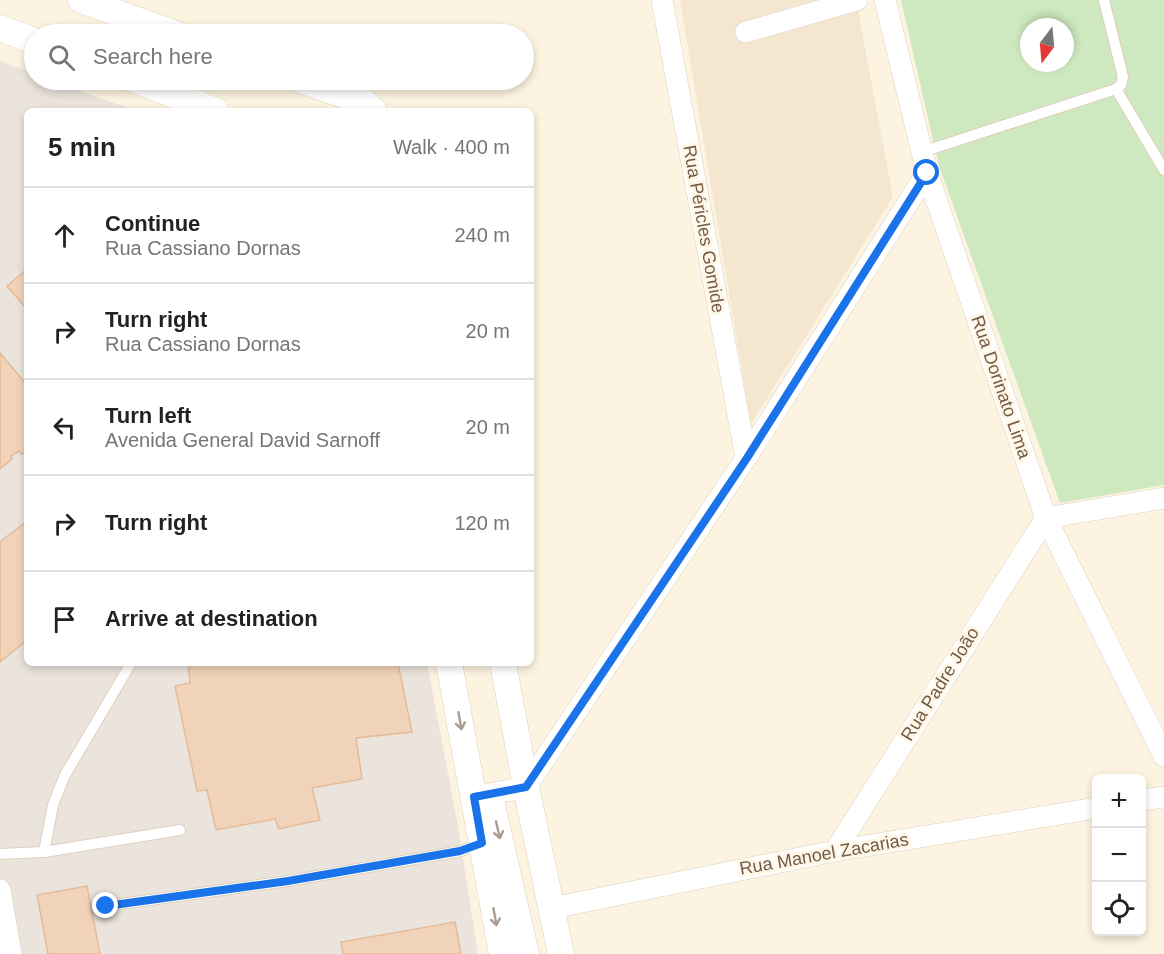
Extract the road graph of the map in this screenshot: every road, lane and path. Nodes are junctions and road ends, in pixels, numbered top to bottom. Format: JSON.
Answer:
{"nodes":[{"id":1,"x":81,"y":0,"type":"edge"},
{"id":2,"x":662,"y":0,"type":"edge"},
{"id":3,"x":857,"y":0,"type":"edge"},
{"id":4,"x":885,"y":0,"type":"edge"},
{"id":5,"x":1104,"y":0,"type":"edge"},
{"id":6,"x":148,"y":24,"type":"edge"},
{"id":7,"x":0,"y":28,"type":"edge"},
{"id":8,"x":746,"y":32,"type":"dead end"},
{"id":9,"x":24,"y":37,"type":"edge"},
{"id":10,"x":1116,"y":89,"type":"junction"},
{"id":11,"x":161,"y":90,"type":"edge"},
{"id":12,"x":329,"y":90,"type":"edge"},
{"id":13,"x":208,"y":108,"type":"edge"},
{"id":14,"x":371,"y":108,"type":"edge"},
{"id":15,"x":922,"y":152,"type":"junction"},
{"id":16,"x":1164,"y":170,"type":"edge"},
{"id":17,"x":927,"y":173,"type":"junction"},
{"id":18,"x":747,"y":458,"type":"junction"},
{"id":19,"x":1164,"y":498,"type":"edge"},
{"id":20,"x":1046,"y":518,"type":"junction"},
{"id":21,"x":129,"y":666,"type":"edge"},
{"id":22,"x":450,"y":666,"type":"edge"},
{"id":23,"x":504,"y":666,"type":"edge"},
{"id":24,"x":1164,"y":756,"type":"edge"},
{"id":25,"x":522,"y":788,"type":"junction"},
{"id":26,"x":482,"y":796,"type":"junction"},
{"id":27,"x":1164,"y":797,"type":"edge"},
{"id":28,"x":1146,"y":799,"type":"edge"},
{"id":29,"x":1092,"y":809,"type":"edge"},
{"id":30,"x":180,"y":830,"type":"dead end"},
{"id":31,"x":482,"y":843,"type":"junction"},
{"id":32,"x":835,"y":850,"type":"junction"},
{"id":33,"x":44,"y":852,"type":"junction"},
{"id":34,"x":0,"y":854,"type":"edge"},
{"id":35,"x":0,"y":890,"type":"edge"},
{"id":36,"x":106,"y":906,"type":"dead end"},
{"id":37,"x":552,"y":908,"type":"junction"},
{"id":38,"x":11,"y":954,"type":"edge"},
{"id":39,"x":502,"y":954,"type":"edge"},
{"id":40,"x":526,"y":954,"type":"edge"},
{"id":41,"x":539,"y":954,"type":"edge"},
{"id":42,"x":561,"y":954,"type":"edge"}],
"edges":[{"from":1,"to":6,"type":"street"},
{"from":2,"to":18,"type":"street","name":"Rua Péricles Gomide"},
{"from":3,"to":8,"type":"street"},
{"from":4,"to":15,"type":"street","name":"Rua Dorinato Lima"},
{"from":5,"to":10,"type":"lane"},
{"from":7,"to":9,"type":"street"},
{"from":10,"to":15,"type":"lane"},
{"from":10,"to":16,"type":"lane"},
{"from":11,"to":13,"type":"street"},
{"from":12,"to":14,"type":"street"},
{"from":15,"to":17,"type":"street","name":"Rua Dorinato Lima"},
{"from":17,"to":18,"type":"street"},
{"from":17,"to":20,"type":"street","name":"Rua Dorinato Lima"},
{"from":18,"to":25,"type":"street"},
{"from":19,"to":20,"type":"street"},
{"from":20,"to":24,"type":"street","name":"Rua Dorinato Lima"},
{"from":20,"to":32,"type":"street","name":"Rua Padre João"},
{"from":21,"to":33,"type":"lane"},
{"from":22,"to":26,"type":"street","one_way":true},
{"from":23,"to":25,"type":"street"},
{"from":25,"to":26,"type":"street"},
{"from":25,"to":37,"type":"street"},
{"from":25,"to":41,"type":"street"},
{"from":26,"to":31,"type":"street"},
{"from":26,"to":40,"type":"street","one_way":true},
{"from":27,"to":28,"type":"street"},
{"from":29,"to":32,"type":"street","name":"Rua Manoel Zacarias"},
{"from":30,"to":33,"type":"lane"},
{"from":31,"to":36,"type":"lane"},
{"from":31,"to":39,"type":"street","one_way":true},
{"from":32,"to":37,"type":"street","name":"Rua Manoel Zacarias"},
{"from":33,"to":34,"type":"lane"},
{"from":35,"to":38,"type":"street"},
{"from":37,"to":42,"type":"street"}]}
